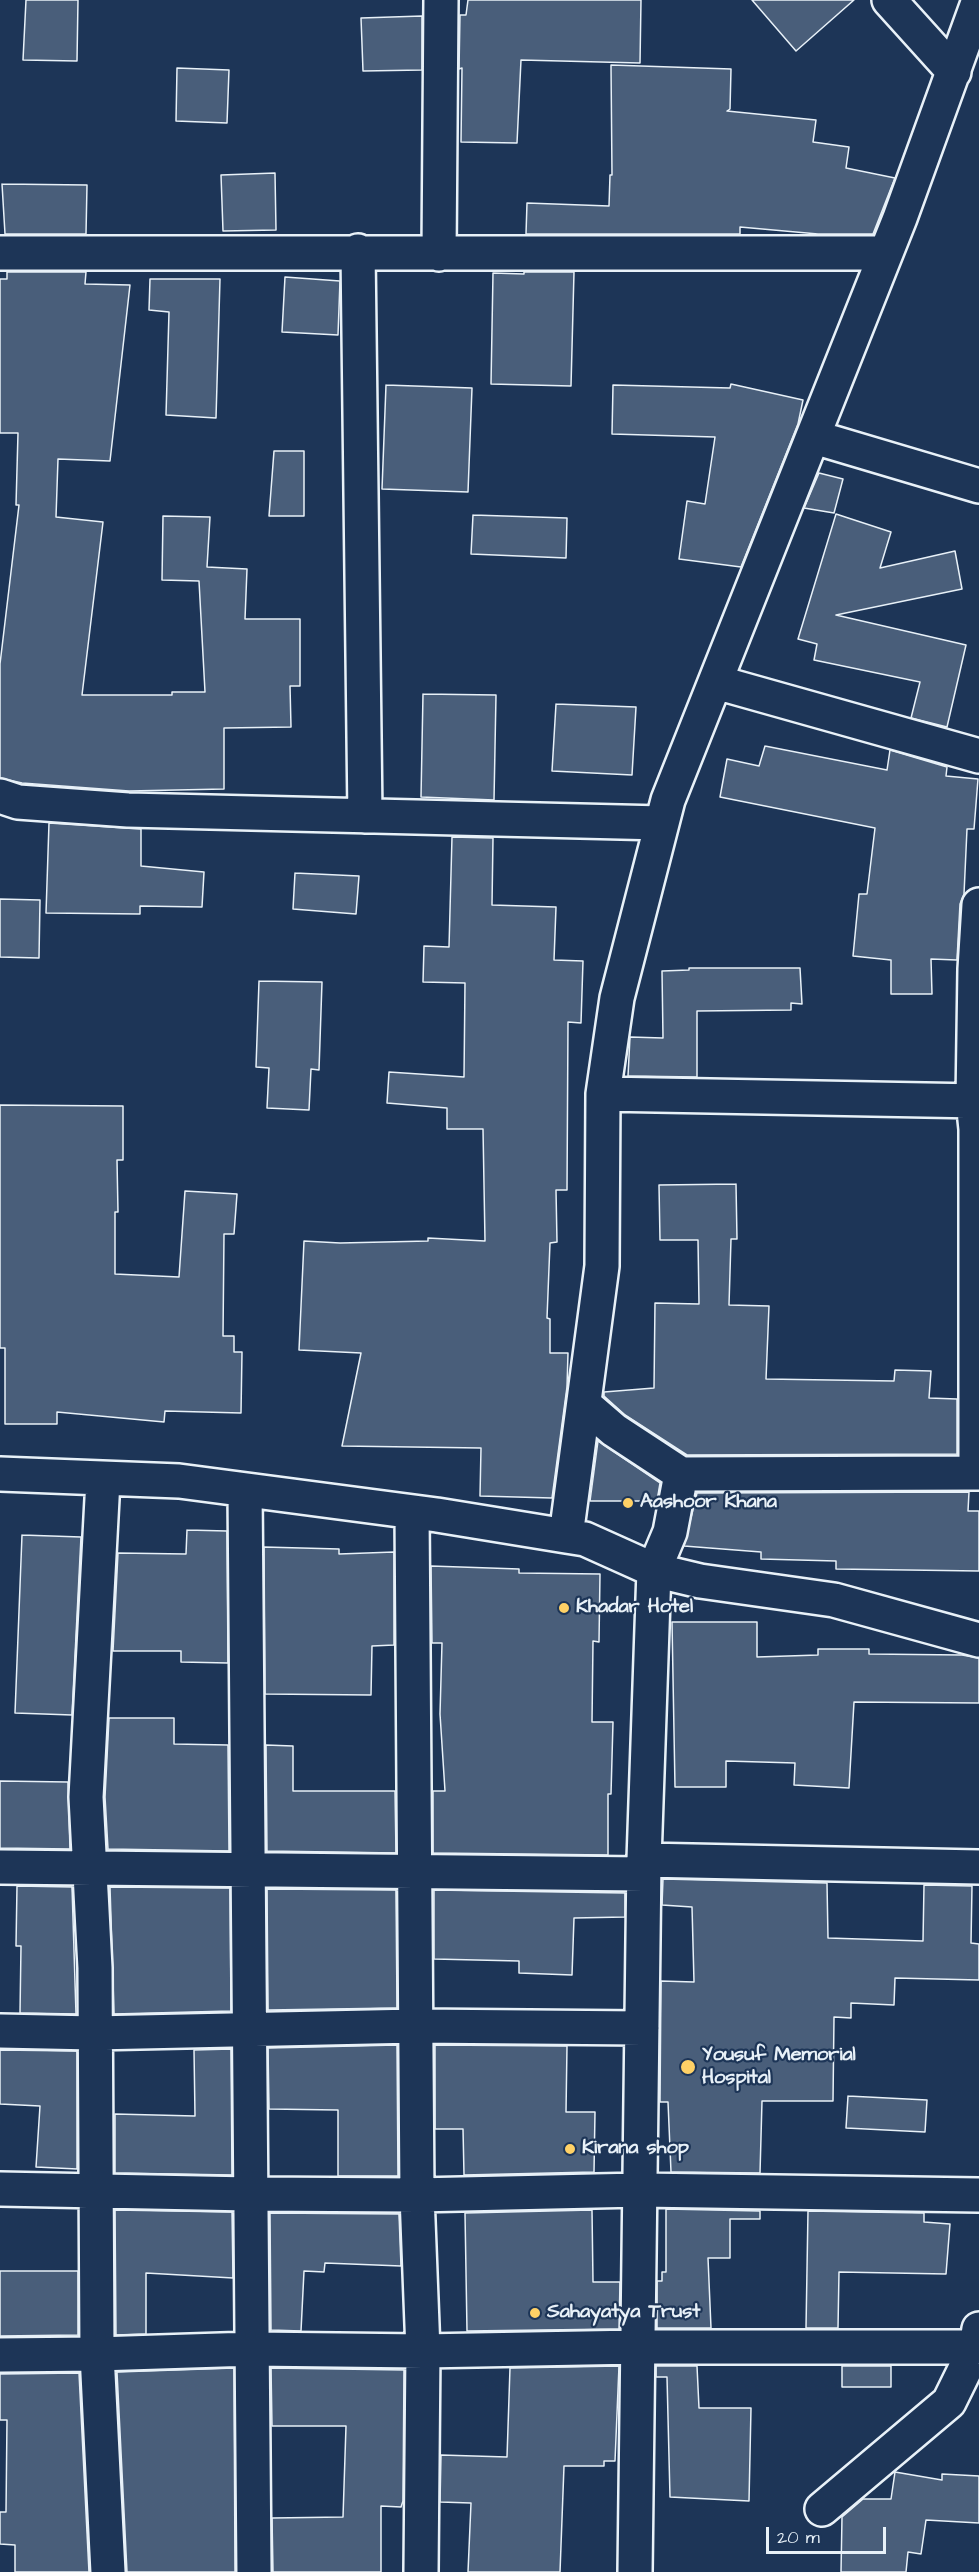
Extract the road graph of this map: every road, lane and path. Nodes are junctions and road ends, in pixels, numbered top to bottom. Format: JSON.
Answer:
{"nodes":[{"id":1,"x":441,"y":0,"type":"edge"},
{"id":2,"x":889,"y":0,"type":"edge"},
{"id":3,"x":979,"y":0,"type":"edge"},
{"id":4,"x":954,"y":72,"type":"junction"},
{"id":5,"x":358,"y":251,"type":"junction"},
{"id":6,"x":0,"y":253,"type":"edge"},
{"id":7,"x":886,"y":253,"type":"junction"},
{"id":8,"x":438,"y":254,"type":"junction"},
{"id":9,"x":814,"y":437,"type":"junction"},
{"id":10,"x":979,"y":486,"type":"edge"},
{"id":11,"x":716,"y":682,"type":"junction"},
{"id":12,"x":979,"y":756,"type":"edge"},
{"id":13,"x":0,"y":796,"type":"edge"},
{"id":14,"x":365,"y":816,"type":"junction"},
{"id":15,"x":662,"y":823,"type":"junction"},
{"id":16,"x":979,"y":905,"type":"edge"},
{"id":17,"x":603,"y":1094,"type":"junction"},
{"id":18,"x":976,"y":1101,"type":"edge"},
{"id":19,"x":585,"y":1405,"type":"junction"},
{"id":20,"x":978,"y":1473,"type":"edge"},
{"id":21,"x":0,"y":1474,"type":"edge"},
{"id":22,"x":681,"y":1474,"type":"junction"},
{"id":23,"x":103,"y":1479,"type":"junction"},
{"id":24,"x":245,"y":1490,"type":"junction"},
{"id":25,"x":412,"y":1512,"type":"junction"},
{"id":26,"x":566,"y":1536,"type":"junction"},
{"id":27,"x":654,"y":1570,"type":"junction"},
{"id":28,"x":979,"y":1640,"type":"edge"},
{"id":29,"x":0,"y":1867,"type":"edge"},
{"id":30,"x":643,"y":1867,"type":"junction"},
{"id":31,"x":979,"y":1867,"type":"edge"},
{"id":32,"x":89,"y":1869,"type":"junction"},
{"id":33,"x":414,"y":1870,"type":"junction"},
{"id":34,"x":248,"y":1871,"type":"junction"},
{"id":35,"x":416,"y":2026,"type":"junction"},
{"id":36,"x":249,"y":2028,"type":"junction"},
{"id":37,"x":642,"y":2028,"type":"junction"},
{"id":38,"x":0,"y":2031,"type":"edge"},
{"id":39,"x":94,"y":2033,"type":"junction"},
{"id":40,"x":0,"y":2189,"type":"edge"},
{"id":41,"x":95,"y":2190,"type":"junction"},
{"id":42,"x":640,"y":2190,"type":"junction"},
{"id":43,"x":250,"y":2194,"type":"junction"},
{"id":44,"x":417,"y":2195,"type":"junction"},
{"id":45,"x":979,"y":2195,"type":"edge"},
{"id":46,"x":977,"y":2337,"type":"edge"},
{"id":47,"x":638,"y":2347,"type":"junction"},
{"id":48,"x":252,"y":2349,"type":"junction"},
{"id":49,"x":423,"y":2350,"type":"junction"},
{"id":50,"x":97,"y":2354,"type":"junction"},
{"id":51,"x":0,"y":2355,"type":"edge"},
{"id":52,"x":822,"y":2509,"type":"dead end"},
{"id":53,"x":108,"y":2572,"type":"edge"},
{"id":54,"x":254,"y":2572,"type":"edge"},
{"id":55,"x":421,"y":2572,"type":"edge"},
{"id":56,"x":635,"y":2572,"type":"edge"}],
"edges":[{"from":1,"to":8,"type":"street"},
{"from":2,"to":4,"type":"street"},
{"from":3,"to":4,"type":"street"},
{"from":4,"to":7,"type":"street"},
{"from":5,"to":6,"type":"street"},
{"from":5,"to":8,"type":"street"},
{"from":5,"to":14,"type":"street"},
{"from":7,"to":8,"type":"street"},
{"from":7,"to":9,"type":"street"},
{"from":9,"to":10,"type":"street"},
{"from":9,"to":11,"type":"street"},
{"from":11,"to":12,"type":"street"},
{"from":11,"to":15,"type":"street"},
{"from":13,"to":14,"type":"street"},
{"from":14,"to":15,"type":"street"},
{"from":15,"to":17,"type":"street"},
{"from":16,"to":18,"type":"street"},
{"from":17,"to":18,"type":"street"},
{"from":17,"to":19,"type":"street"},
{"from":18,"to":20,"type":"street"},
{"from":19,"to":22,"type":"street"},
{"from":19,"to":26,"type":"street"},
{"from":20,"to":22,"type":"street"},
{"from":21,"to":23,"type":"street"},
{"from":22,"to":27,"type":"street"},
{"from":23,"to":24,"type":"street"},
{"from":23,"to":32,"type":"street"},
{"from":24,"to":25,"type":"street"},
{"from":24,"to":34,"type":"street"},
{"from":25,"to":26,"type":"street"},
{"from":25,"to":33,"type":"street"},
{"from":26,"to":27,"type":"street"},
{"from":27,"to":28,"type":"street"},
{"from":27,"to":30,"type":"street"},
{"from":29,"to":32,"type":"street"},
{"from":30,"to":31,"type":"street"},
{"from":30,"to":33,"type":"street"},
{"from":30,"to":37,"type":"street"},
{"from":32,"to":34,"type":"street"},
{"from":32,"to":39,"type":"street"},
{"from":33,"to":34,"type":"street"},
{"from":33,"to":35,"type":"street"},
{"from":34,"to":36,"type":"street"},
{"from":35,"to":36,"type":"street"},
{"from":35,"to":37,"type":"street"},
{"from":35,"to":44,"type":"street"},
{"from":36,"to":39,"type":"street"},
{"from":36,"to":43,"type":"street"},
{"from":37,"to":42,"type":"street"},
{"from":38,"to":39,"type":"street"},
{"from":39,"to":41,"type":"street"},
{"from":40,"to":41,"type":"street"},
{"from":41,"to":43,"type":"street"},
{"from":41,"to":50,"type":"street"},
{"from":42,"to":44,"type":"street"},
{"from":42,"to":45,"type":"street"},
{"from":42,"to":47,"type":"street"},
{"from":43,"to":44,"type":"street"},
{"from":43,"to":48,"type":"street"},
{"from":44,"to":49,"type":"street"},
{"from":46,"to":47,"type":"street"},
{"from":46,"to":52,"type":"street"},
{"from":47,"to":49,"type":"street"},
{"from":47,"to":56,"type":"street"},
{"from":48,"to":49,"type":"street"},
{"from":48,"to":50,"type":"street"},
{"from":48,"to":54,"type":"street"},
{"from":49,"to":55,"type":"street"},
{"from":50,"to":51,"type":"street"},
{"from":50,"to":53,"type":"street"}]}
